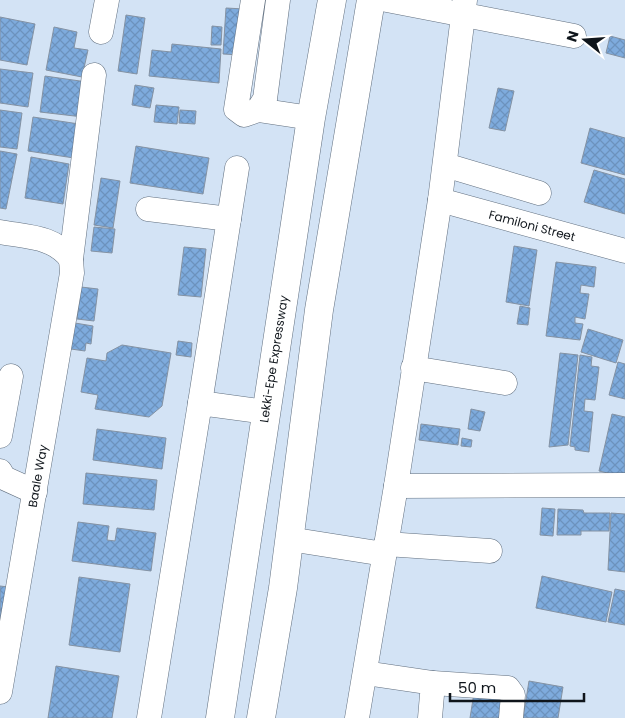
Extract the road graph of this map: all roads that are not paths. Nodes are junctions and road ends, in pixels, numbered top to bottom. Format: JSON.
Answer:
{"nodes":[{"id":1,"x":107,"y":0,"type":"edge"},
{"id":2,"x":253,"y":0,"type":"edge"},
{"id":3,"x":278,"y":0,"type":"edge"},
{"id":4,"x":332,"y":0,"type":"edge"},
{"id":5,"x":371,"y":0,"type":"edge"},
{"id":6,"x":387,"y":0,"type":"edge"},
{"id":7,"x":464,"y":7,"type":"edge"},
{"id":8,"x":101,"y":32,"type":"dead end"},
{"id":9,"x":574,"y":36,"type":"dead end"},
{"id":10,"x":94,"y":75,"type":"dead end"},
{"id":11,"x":258,"y":110,"type":"junction"},
{"id":12,"x":312,"y":118,"type":"junction"},
{"id":13,"x":445,"y":165,"type":"junction"},
{"id":14,"x":237,"y":168,"type":"dead end"},
{"id":15,"x":540,"y":193,"type":"dead end"},
{"id":16,"x":440,"y":200,"type":"junction"},
{"id":17,"x":148,"y":209,"type":"dead end"},
{"id":18,"x":229,"y":219,"type":"junction"},
{"id":19,"x":0,"y":232,"type":"edge"},
{"id":20,"x":625,"y":251,"type":"edge"},
{"id":21,"x":71,"y":260,"type":"junction"},
{"id":22,"x":413,"y":368,"type":"junction"},
{"id":23,"x":11,"y":376,"type":"dead end"},
{"id":24,"x":505,"y":383,"type":"dead end"},
{"id":25,"x":200,"y":403,"type":"junction"},
{"id":26,"x":266,"y":412,"type":"junction"},
{"id":27,"x":0,"y":436,"type":"edge"},
{"id":28,"x":0,"y":471,"type":"edge"},
{"id":29,"x":625,"y":485,"type":"edge"},
{"id":30,"x":396,"y":486,"type":"junction"},
{"id":31,"x":35,"y":492,"type":"junction"},
{"id":32,"x":251,"y":513,"type":"junction"},
{"id":33,"x":289,"y":539,"type":"junction"},
{"id":34,"x":385,"y":549,"type":"junction"},
{"id":35,"x":490,"y":551,"type":"dead end"},
{"id":36,"x":365,"y":672,"type":"junction"},
{"id":37,"x":433,"y":683,"type":"junction"},
{"id":38,"x":0,"y":692,"type":"edge"},
{"id":39,"x":149,"y":718,"type":"edge"},
{"id":40,"x":220,"y":718,"type":"edge"},
{"id":41,"x":235,"y":718,"type":"edge"},
{"id":42,"x":261,"y":718,"type":"edge"},
{"id":43,"x":357,"y":718,"type":"edge"},
{"id":44,"x":430,"y":718,"type":"edge"},
{"id":45,"x":511,"y":718,"type":"edge"}],
"edges":[{"from":1,"to":8,"type":"street"},
{"from":2,"to":11,"type":"street"},
{"from":3,"to":11,"type":"street"},
{"from":4,"to":12,"type":"highway","name":"Lekki-Epe Expressway"},
{"from":5,"to":33,"type":"highway"},
{"from":6,"to":7,"type":"street"},
{"from":7,"to":9,"type":"street"},
{"from":7,"to":13,"type":"street"},
{"from":10,"to":21,"type":"street","name":"Baale Way"},
{"from":11,"to":12,"type":"street"},
{"from":12,"to":26,"type":"highway","name":"Lekki-Epe Expressway"},
{"from":13,"to":15,"type":"street"},
{"from":13,"to":16,"type":"street"},
{"from":14,"to":18,"type":"street"},
{"from":16,"to":20,"type":"street","name":"Familoni Street"},
{"from":16,"to":22,"type":"street"},
{"from":17,"to":18,"type":"street"},
{"from":18,"to":25,"type":"street"},
{"from":19,"to":21,"type":"street"},
{"from":21,"to":31,"type":"street","name":"Baale Way"},
{"from":22,"to":24,"type":"street"},
{"from":22,"to":30,"type":"street"},
{"from":23,"to":27,"type":"street"},
{"from":25,"to":26,"type":"street"},
{"from":25,"to":39,"type":"street"},
{"from":26,"to":32,"type":"highway","name":"Lekki-Epe Expressway"},
{"from":28,"to":31,"type":"street"},
{"from":29,"to":30,"type":"street"},
{"from":30,"to":34,"type":"street"},
{"from":31,"to":38,"type":"street","name":"Baale Way"},
{"from":32,"to":40,"type":"highway","name":"Lekki-Epe Expressway"},
{"from":32,"to":41,"type":"highway"},
{"from":33,"to":34,"type":"street"},
{"from":33,"to":42,"type":"highway"},
{"from":34,"to":35,"type":"street"},
{"from":34,"to":36,"type":"street"},
{"from":36,"to":37,"type":"street"},
{"from":36,"to":43,"type":"street"},
{"from":37,"to":44,"type":"street"},
{"from":37,"to":45,"type":"street"}]}
